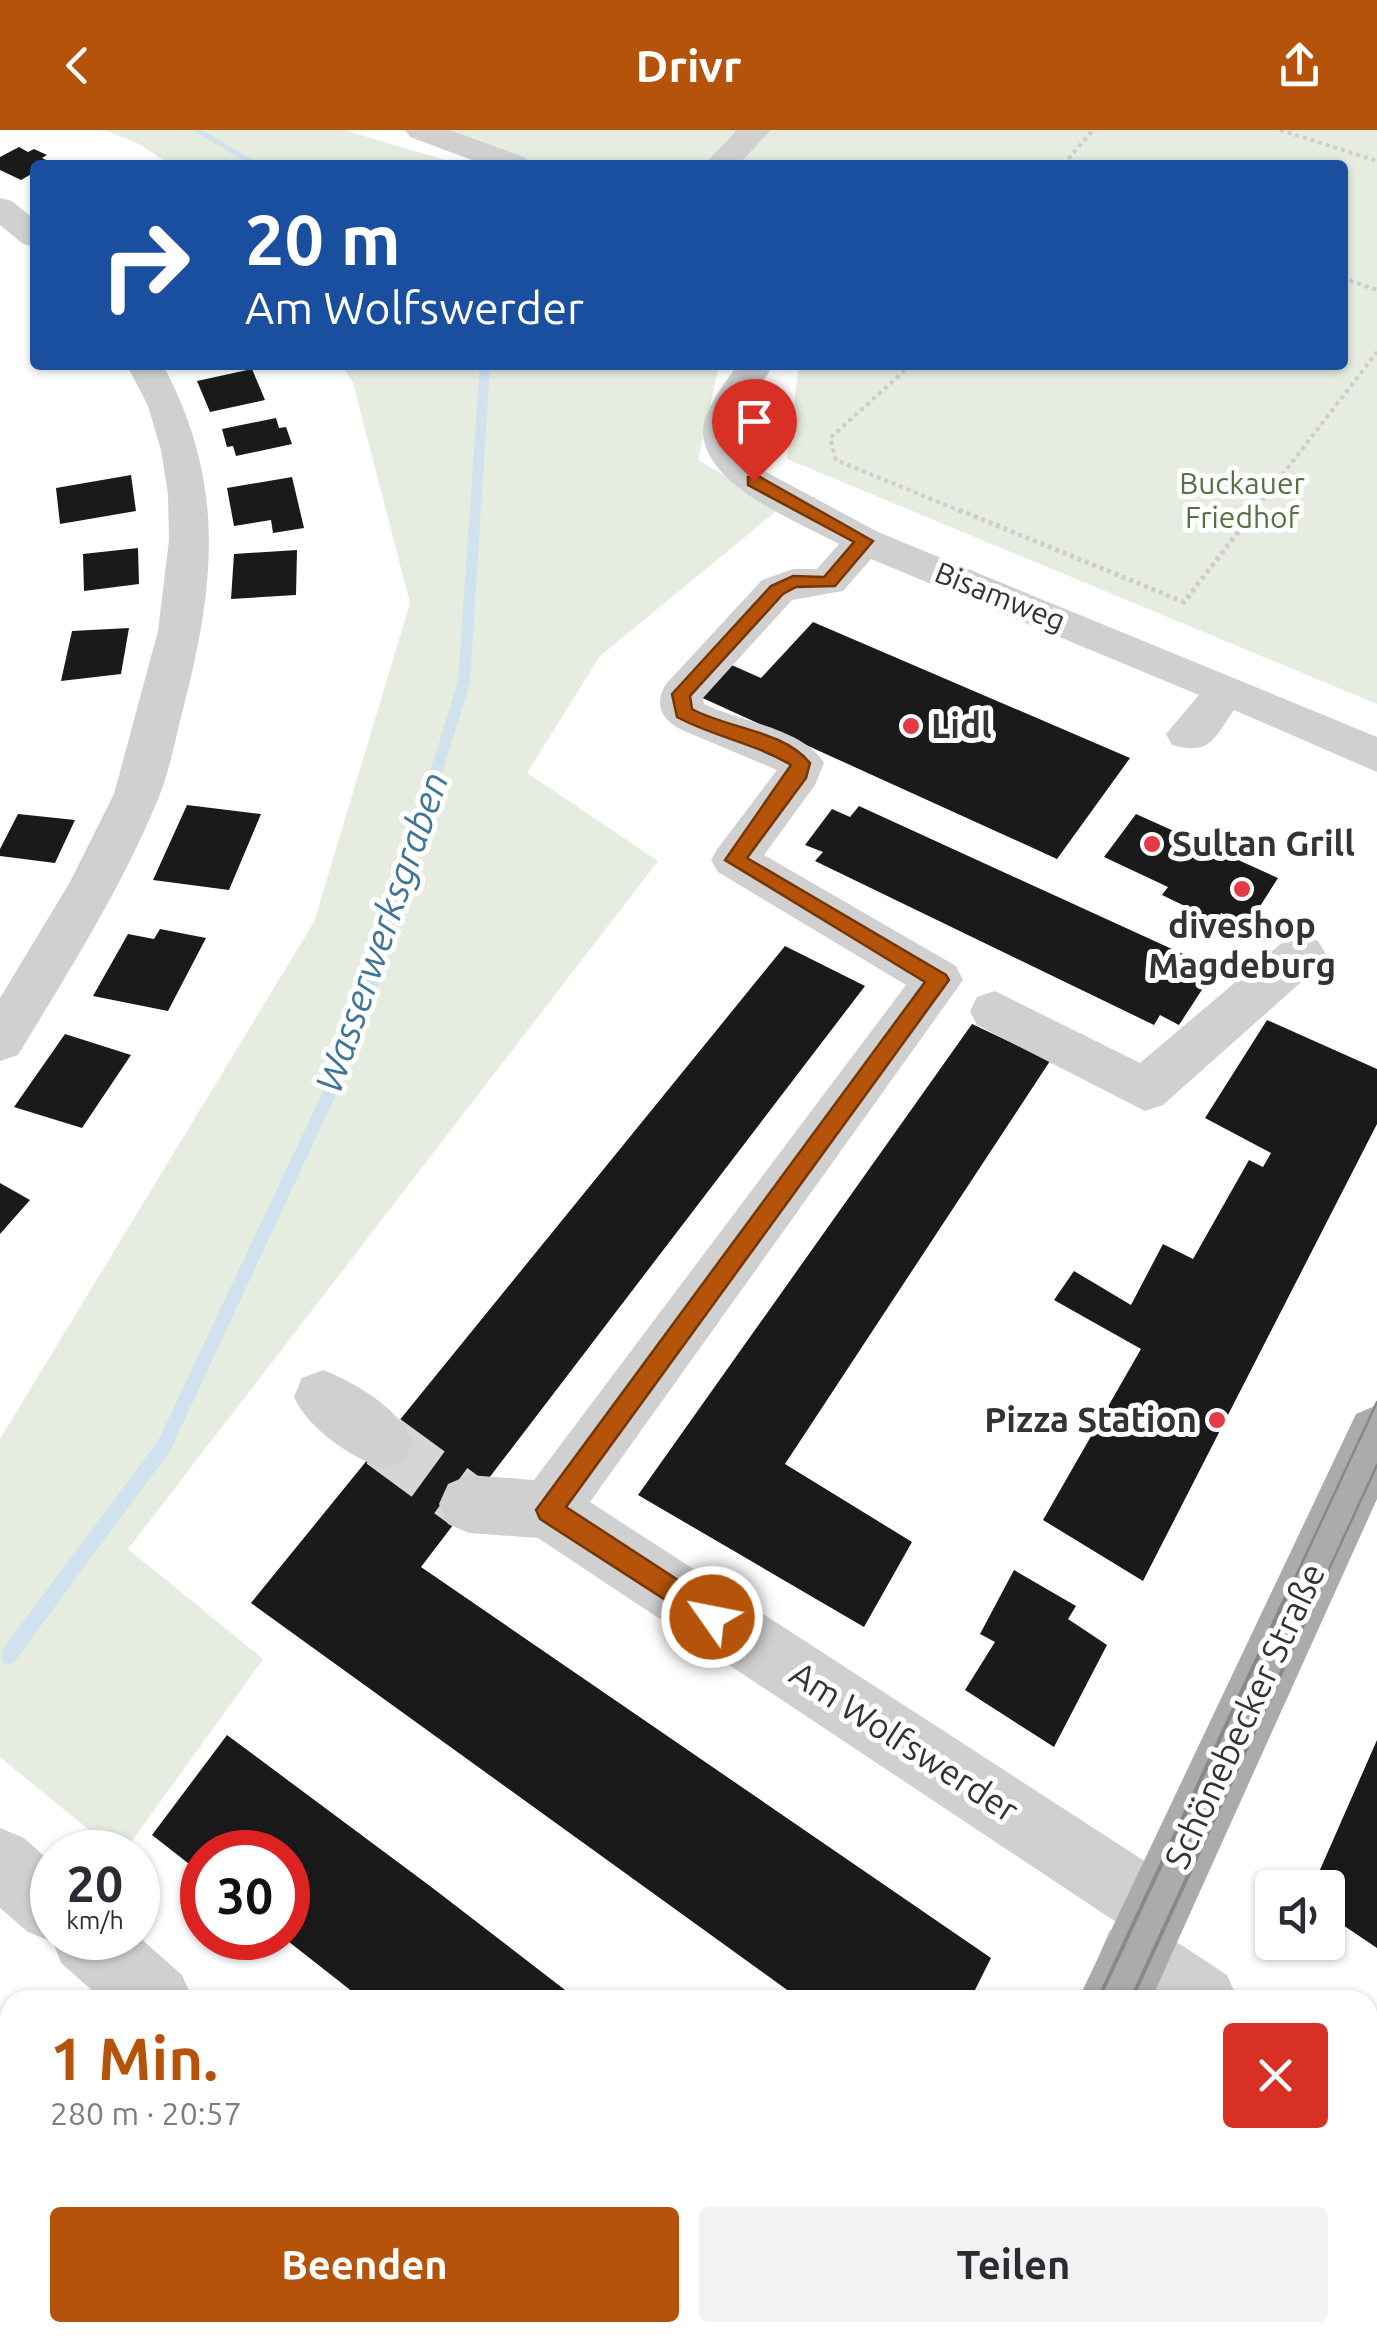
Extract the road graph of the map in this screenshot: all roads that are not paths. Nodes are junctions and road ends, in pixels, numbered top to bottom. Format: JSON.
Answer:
{"nodes":[{"id":1,"x":422,"y":130,"type":"edge"},
{"id":2,"x":755,"y":130,"type":"edge"},
{"id":3,"x":503,"y":160,"type":"edge"},
{"id":4,"x":725,"y":160,"type":"edge"},
{"id":5,"x":0,"y":209,"type":"edge"},
{"id":6,"x":30,"y":233,"type":"edge"},
{"id":7,"x":148,"y":370,"type":"edge"},
{"id":8,"x":752,"y":370,"type":"edge"},
{"id":9,"x":864,"y":541,"type":"junction"},
{"id":10,"x":1226,"y":690,"type":"junction"},
{"id":11,"x":1188,"y":734,"type":"dead end"},
{"id":12,"x":1377,"y":756,"type":"edge"},
{"id":13,"x":1302,"y":954,"type":"dead end"},
{"id":14,"x":995,"y":1011,"type":"dead end"},
{"id":15,"x":0,"y":1041,"type":"edge"},
{"id":16,"x":324,"y":1397,"type":"dead end"},
{"id":17,"x":1377,"y":1433,"type":"edge"},
{"id":18,"x":382,"y":1441,"type":"tunnel mouth"},
{"id":19,"x":469,"y":1504,"type":"tunnel mouth"},
{"id":20,"x":548,"y":1510,"type":"junction"},
{"id":21,"x":0,"y":1862,"type":"edge"},
{"id":22,"x":30,"y":1889,"type":"edge"},
{"id":23,"x":1135,"y":1955,"type":"edge"},
{"id":24,"x":111,"y":1960,"type":"edge"},
{"id":25,"x":145,"y":1990,"type":"edge"},
{"id":26,"x":1187,"y":1990,"type":"edge"}],
"edges":[{"from":1,"to":3,"type":"street"},
{"from":2,"to":4,"type":"street"},
{"from":5,"to":6,"type":"street"},
{"from":7,"to":15,"type":"street"},
{"from":8,"to":9,"type":"street","name":"Bisamweg"},
{"from":9,"to":10,"type":"street","name":"Bisamweg"},
{"from":9,"to":20,"type":"street"},
{"from":10,"to":11,"type":"street"},
{"from":10,"to":12,"type":"street","name":"Bisamweg"},
{"from":13,"to":14,"type":"street"},
{"from":16,"to":18,"type":"street"},
{"from":17,"to":23,"type":"main road","name":"Schönebecker Straße"},
{"from":19,"to":20,"type":"street"},
{"from":20,"to":23,"type":"street","name":"Am Wolfswerder"},
{"from":21,"to":22,"type":"street"},
{"from":23,"to":26,"type":"street","name":"Am Wolfswerder"},
{"from":24,"to":25,"type":"street"}]}
